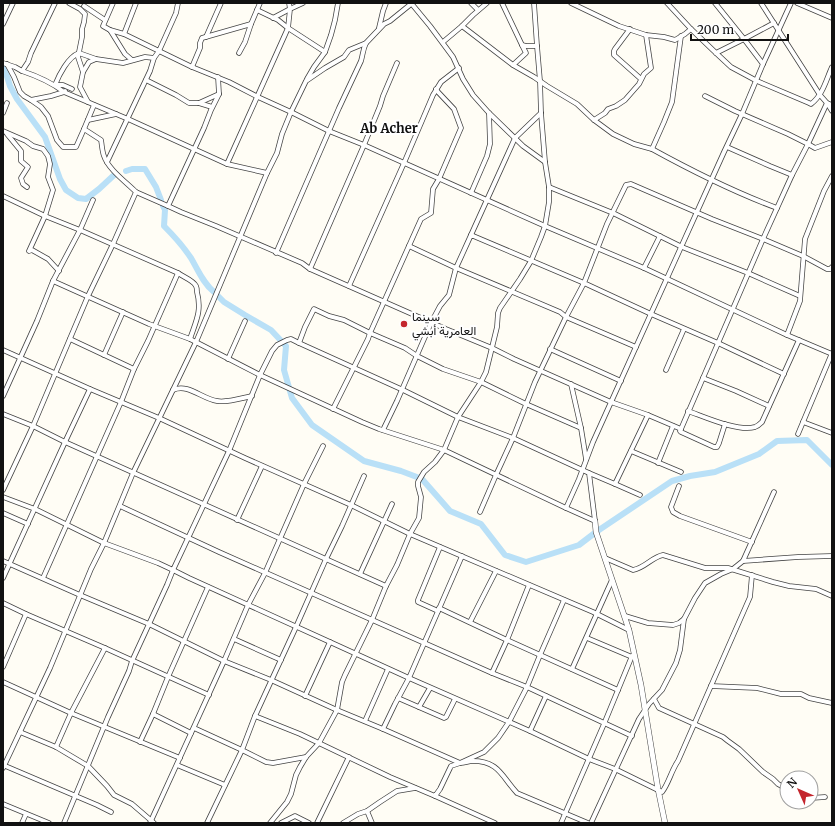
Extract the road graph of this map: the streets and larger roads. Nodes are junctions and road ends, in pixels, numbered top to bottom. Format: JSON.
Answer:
{"nodes":[{"id":1,"x":14,"y":3,"type":"edge"},
{"id":2,"x":55,"y":3,"type":"edge"},
{"id":3,"x":69,"y":3,"type":"edge"},
{"id":4,"x":113,"y":3,"type":"edge"},
{"id":5,"x":136,"y":3,"type":"edge"},
{"id":6,"x":178,"y":3,"type":"edge"},
{"id":7,"x":221,"y":3,"type":"edge"},
{"id":8,"x":260,"y":3,"type":"edge"},
{"id":9,"x":290,"y":3,"type":"edge"},
{"id":10,"x":303,"y":3,"type":"edge"},
{"id":11,"x":338,"y":3,"type":"edge"},
{"id":12,"x":386,"y":3,"type":"edge"},
{"id":13,"x":411,"y":3,"type":"edge"},
{"id":14,"x":471,"y":3,"type":"edge"},
{"id":15,"x":487,"y":3,"type":"edge"},
{"id":16,"x":502,"y":3,"type":"edge"},
{"id":17,"x":534,"y":3,"type":"edge"},
{"id":18,"x":571,"y":3,"type":"edge"},
{"id":19,"x":667,"y":3,"type":"edge"},
{"id":20,"x":715,"y":3,"type":"edge"},
{"id":21,"x":761,"y":3,"type":"edge"},
{"id":22,"x":791,"y":3,"type":"edge"},
{"id":23,"x":797,"y":3,"type":"edge"},
{"id":24,"x":84,"y":6,"type":"edge"},
{"id":25,"x":290,"y":9,"type":"junction"},
{"id":26,"x":257,"y":10,"type":"junction"},
{"id":27,"x":478,"y":10,"type":"junction"},
{"id":28,"x":273,"y":18,"type":"junction"},
{"id":29,"x":832,"y":18,"type":"edge"},
{"id":30,"x":105,"y":20,"type":"junction"},
{"id":31,"x":774,"y":23,"type":"junction"},
{"id":32,"x":3,"y":24,"type":"edge"},
{"id":33,"x":251,"y":24,"type":"junction"},
{"id":34,"x":462,"y":26,"type":"junction"},
{"id":35,"x":288,"y":28,"type":"junction"},
{"id":36,"x":379,"y":28,"type":"junction"},
{"id":37,"x":630,"y":29,"type":"junction"},
{"id":38,"x":691,"y":29,"type":"junction"},
{"id":39,"x":110,"y":30,"type":"junction"},
{"id":40,"x":778,"y":30,"type":"junction"},
{"id":41,"x":124,"y":34,"type":"junction"},
{"id":42,"x":646,"y":35,"type":"junction"},
{"id":43,"x":681,"y":36,"type":"junction"},
{"id":44,"x":206,"y":37,"type":"junction"},
{"id":45,"x":744,"y":39,"type":"junction"},
{"id":46,"x":443,"y":42,"type":"junction"},
{"id":47,"x":366,"y":43,"type":"junction"},
{"id":48,"x":522,"y":45,"type":"junction"},
{"id":49,"x":536,"y":46,"type":"junction"},
{"id":50,"x":159,"y":51,"type":"junction"},
{"id":51,"x":325,"y":52,"type":"junction"},
{"id":52,"x":79,"y":53,"type":"junction"},
{"id":53,"x":239,"y":53,"type":"dead end"},
{"id":54,"x":716,"y":53,"type":"junction"},
{"id":55,"x":154,"y":58,"type":"junction"},
{"id":56,"x":96,"y":59,"type":"junction"},
{"id":57,"x":132,"y":60,"type":"junction"},
{"id":58,"x":5,"y":63,"type":"edge"},
{"id":59,"x":397,"y":63,"type":"dead end"},
{"id":60,"x":763,"y":64,"type":"junction"},
{"id":61,"x":513,"y":65,"type":"junction"},
{"id":62,"x":192,"y":67,"type":"junction"},
{"id":63,"x":832,"y":67,"type":"edge"},
{"id":64,"x":459,"y":68,"type":"junction"},
{"id":65,"x":22,"y":71,"type":"junction"},
{"id":66,"x":83,"y":72,"type":"junction"},
{"id":67,"x":218,"y":77,"type":"junction"},
{"id":68,"x":641,"y":79,"type":"junction"},
{"id":69,"x":146,"y":80,"type":"junction"},
{"id":70,"x":306,"y":81,"type":"junction"},
{"id":71,"x":756,"y":81,"type":"junction"},
{"id":72,"x":540,"y":82,"type":"junction"},
{"id":73,"x":55,"y":85,"type":"junction"},
{"id":74,"x":80,"y":87,"type":"junction"},
{"id":75,"x":72,"y":89,"type":"junction"},
{"id":76,"x":436,"y":89,"type":"junction"},
{"id":77,"x":64,"y":92,"type":"junction"},
{"id":78,"x":219,"y":94,"type":"junction"},
{"id":79,"x":820,"y":95,"type":"junction"},
{"id":80,"x":705,"y":96,"type":"dead end"},
{"id":81,"x":258,"y":98,"type":"junction"},
{"id":82,"x":31,"y":100,"type":"junction"},
{"id":83,"x":88,"y":102,"type":"junction"},
{"id":84,"x":199,"y":103,"type":"junction"},
{"id":85,"x":827,"y":103,"type":"junction"},
{"id":86,"x":7,"y":104,"type":"dead end"},
{"id":87,"x":94,"y":105,"type":"junction"},
{"id":88,"x":832,"y":105,"type":"edge"},
{"id":89,"x":212,"y":107,"type":"junction"},
{"id":90,"x":832,"y":111,"type":"edge"},
{"id":91,"x":291,"y":112,"type":"junction"},
{"id":92,"x":3,"y":113,"type":"edge"},
{"id":93,"x":489,"y":113,"type":"junction"},
{"id":94,"x":541,"y":113,"type":"junction"},
{"id":95,"x":116,"y":114,"type":"junction"},
{"id":96,"x":742,"y":114,"type":"junction"},
{"id":97,"x":128,"y":119,"type":"junction"},
{"id":98,"x":88,"y":120,"type":"junction"},
{"id":99,"x":594,"y":120,"type":"junction"},
{"id":100,"x":84,"y":129,"type":"junction"},
{"id":101,"x":329,"y":131,"type":"junction"},
{"id":102,"x":4,"y":132,"type":"edge"},
{"id":103,"x":515,"y":138,"type":"junction"},
{"id":104,"x":832,"y":142,"type":"edge"},
{"id":105,"x":808,"y":144,"type":"junction"},
{"id":106,"x":364,"y":145,"type":"junction"},
{"id":107,"x":727,"y":147,"type":"junction"},
{"id":108,"x":194,"y":149,"type":"junction"},
{"id":109,"x":652,"y":150,"type":"junction"},
{"id":110,"x":107,"y":162,"type":"junction"},
{"id":111,"x":545,"y":162,"type":"junction"},
{"id":112,"x":404,"y":163,"type":"junction"},
{"id":113,"x":227,"y":164,"type":"junction"},
{"id":114,"x":267,"y":173,"type":"junction"},
{"id":115,"x":792,"y":175,"type":"junction"},
{"id":116,"x":832,"y":176,"type":"edge"},
{"id":117,"x":439,"y":179,"type":"junction"},
{"id":118,"x":712,"y":179,"type":"junction"},
{"id":119,"x":27,"y":187,"type":"dead end"},
{"id":120,"x":548,"y":187,"type":"junction"},
{"id":121,"x":136,"y":192,"type":"junction"},
{"id":122,"x":471,"y":193,"type":"junction"},
{"id":123,"x":3,"y":196,"type":"edge"},
{"id":124,"x":93,"y":200,"type":"dead end"},
{"id":125,"x":487,"y":200,"type":"junction"},
{"id":126,"x":168,"y":206,"type":"junction"},
{"id":127,"x":777,"y":208,"type":"junction"},
{"id":128,"x":697,"y":212,"type":"junction"},
{"id":129,"x":613,"y":214,"type":"junction"},
{"id":130,"x":45,"y":216,"type":"junction"},
{"id":131,"x":545,"y":226,"type":"junction"},
{"id":132,"x":80,"y":230,"type":"junction"},
{"id":133,"x":470,"y":235,"type":"junction"},
{"id":134,"x":660,"y":236,"type":"junction"},
{"id":135,"x":240,"y":237,"type":"junction"},
{"id":136,"x":763,"y":239,"type":"junction"},
{"id":137,"x":112,"y":244,"type":"junction"},
{"id":138,"x":409,"y":246,"type":"junction"},
{"id":139,"x":682,"y":247,"type":"junction"},
{"id":140,"x":597,"y":248,"type":"junction"},
{"id":141,"x":276,"y":253,"type":"junction"},
{"id":142,"x":803,"y":256,"type":"junction"},
{"id":143,"x":531,"y":261,"type":"junction"},
{"id":144,"x":832,"y":267,"type":"edge"},
{"id":145,"x":456,"y":268,"type":"junction"},
{"id":146,"x":644,"y":268,"type":"junction"},
{"id":147,"x":310,"y":269,"type":"junction"},
{"id":148,"x":59,"y":271,"type":"junction"},
{"id":149,"x":178,"y":273,"type":"junction"},
{"id":150,"x":748,"y":273,"type":"junction"},
{"id":151,"x":668,"y":279,"type":"junction"},
{"id":152,"x":53,"y":281,"type":"junction"},
{"id":153,"x":584,"y":283,"type":"junction"},
{"id":154,"x":349,"y":286,"type":"junction"},
{"id":155,"x":511,"y":292,"type":"junction"},
{"id":156,"x":88,"y":296,"type":"junction"},
{"id":157,"x":800,"y":296,"type":"junction"},
{"id":158,"x":384,"y":301,"type":"junction"},
{"id":159,"x":733,"y":309,"type":"junction"},
{"id":160,"x":123,"y":312,"type":"junction"},
{"id":161,"x":650,"y":314,"type":"junction"},
{"id":162,"x":566,"y":317,"type":"junction"},
{"id":163,"x":245,"y":321,"type":"dead end"},
{"id":164,"x":431,"y":323,"type":"junction"},
{"id":165,"x":155,"y":326,"type":"junction"},
{"id":166,"x":684,"y":329,"type":"junction"},
{"id":167,"x":370,"y":333,"type":"junction"},
{"id":168,"x":787,"y":335,"type":"junction"},
{"id":169,"x":190,"y":338,"type":"junction"},
{"id":170,"x":70,"y":339,"type":"junction"},
{"id":171,"x":799,"y":340,"type":"junction"},
{"id":172,"x":196,"y":342,"type":"junction"},
{"id":173,"x":299,"y":343,"type":"junction"},
{"id":174,"x":718,"y":343,"type":"junction"},
{"id":175,"x":636,"y":347,"type":"junction"},
{"id":176,"x":492,"y":348,"type":"junction"},
{"id":177,"x":550,"y":349,"type":"junction"},
{"id":178,"x":3,"y":350,"type":"edge"},
{"id":179,"x":832,"y":353,"type":"edge"},
{"id":180,"x":104,"y":355,"type":"junction"},
{"id":181,"x":417,"y":356,"type":"junction"},
{"id":182,"x":21,"y":358,"type":"junction"},
{"id":183,"x":228,"y":359,"type":"junction"},
{"id":184,"x":353,"y":367,"type":"junction"},
{"id":185,"x":134,"y":369,"type":"junction"},
{"id":186,"x":540,"y":370,"type":"junction"},
{"id":187,"x":666,"y":370,"type":"dead end"},
{"id":188,"x":55,"y":374,"type":"junction"},
{"id":189,"x":784,"y":374,"type":"junction"},
{"id":190,"x":260,"y":375,"type":"junction"},
{"id":191,"x":703,"y":378,"type":"junction"},
{"id":192,"x":621,"y":381,"type":"junction"},
{"id":193,"x":481,"y":382,"type":"junction"},
{"id":194,"x":571,"y":384,"type":"junction"},
{"id":195,"x":90,"y":389,"type":"junction"},
{"id":196,"x":173,"y":390,"type":"junction"},
{"id":197,"x":402,"y":390,"type":"junction"},
{"id":198,"x":3,"y":396,"type":"edge"},
{"id":199,"x":252,"y":396,"type":"junction"},
{"id":200,"x":121,"y":402,"type":"junction"},
{"id":201,"x":611,"y":402,"type":"junction"},
{"id":202,"x":526,"y":404,"type":"junction"},
{"id":203,"x":769,"y":406,"type":"junction"},
{"id":204,"x":333,"y":409,"type":"junction"},
{"id":205,"x":688,"y":411,"type":"junction"},
{"id":206,"x":3,"y":414,"type":"edge"},
{"id":207,"x":648,"y":415,"type":"junction"},
{"id":208,"x":458,"y":417,"type":"junction"},
{"id":209,"x":159,"y":418,"type":"junction"},
{"id":210,"x":803,"y":422,"type":"junction"},
{"id":211,"x":725,"y":424,"type":"junction"},
{"id":212,"x":33,"y":426,"type":"junction"},
{"id":213,"x":673,"y":426,"type":"junction"},
{"id":214,"x":581,"y":428,"type":"junction"},
{"id":215,"x":681,"y":429,"type":"junction"},
{"id":216,"x":383,"y":430,"type":"junction"},
{"id":217,"x":832,"y":433,"type":"edge"},
{"id":218,"x":798,"y":434,"type":"dead end"},
{"id":219,"x":513,"y":438,"type":"junction"},
{"id":220,"x":65,"y":442,"type":"junction"},
{"id":221,"x":324,"y":446,"type":"dead end"},
{"id":222,"x":444,"y":450,"type":"junction"},
{"id":223,"x":229,"y":451,"type":"junction"},
{"id":224,"x":631,"y":451,"type":"junction"},
{"id":225,"x":96,"y":456,"type":"junction"},
{"id":226,"x":586,"y":459,"type":"junction"},
{"id":227,"x":658,"y":463,"type":"junction"},
{"id":228,"x":262,"y":466,"type":"junction"},
{"id":229,"x":582,"y":469,"type":"junction"},
{"id":230,"x":681,"y":472,"type":"dead end"},
{"id":231,"x":133,"y":473,"type":"junction"},
{"id":232,"x":589,"y":473,"type":"junction"},
{"id":233,"x":496,"y":475,"type":"junction"},
{"id":234,"x":364,"y":476,"type":"dead end"},
{"id":235,"x":304,"y":484,"type":"junction"},
{"id":236,"x":615,"y":484,"type":"junction"},
{"id":237,"x":679,"y":486,"type":"dead end"},
{"id":238,"x":3,"y":490,"type":"edge"},
{"id":239,"x":774,"y":492,"type":"dead end"},
{"id":240,"x":640,"y":495,"type":"dead end"},
{"id":241,"x":3,"y":497,"type":"edge"},
{"id":242,"x":203,"y":504,"type":"junction"},
{"id":243,"x":392,"y":504,"type":"dead end"},
{"id":244,"x":351,"y":505,"type":"junction"},
{"id":245,"x":120,"y":506,"type":"junction"},
{"id":246,"x":566,"y":508,"type":"junction"},
{"id":247,"x":35,"y":509,"type":"junction"},
{"id":248,"x":480,"y":512,"type":"dead end"},
{"id":249,"x":3,"y":513,"type":"edge"},
{"id":250,"x":237,"y":520,"type":"junction"},
{"id":251,"x":384,"y":521,"type":"junction"},
{"id":252,"x":595,"y":521,"type":"junction"},
{"id":253,"x":28,"y":524,"type":"junction"},
{"id":254,"x":66,"y":525,"type":"junction"},
{"id":255,"x":410,"y":534,"type":"junction"},
{"id":256,"x":188,"y":538,"type":"junction"},
{"id":257,"x":280,"y":539,"type":"junction"},
{"id":258,"x":104,"y":542,"type":"junction"},
{"id":259,"x":752,"y":542,"type":"junction"},
{"id":260,"x":440,"y":547,"type":"junction"},
{"id":261,"x":462,"y":556,"type":"junction"},
{"id":262,"x":832,"y":556,"type":"edge"},
{"id":263,"x":605,"y":558,"type":"junction"},
{"id":264,"x":326,"y":559,"type":"junction"},
{"id":265,"x":3,"y":561,"type":"edge"},
{"id":266,"x":742,"y":561,"type":"junction"},
{"id":267,"x":10,"y":564,"type":"junction"},
{"id":268,"x":173,"y":570,"type":"junction"},
{"id":269,"x":733,"y":570,"type":"junction"},
{"id":270,"x":496,"y":571,"type":"junction"},
{"id":271,"x":265,"y":572,"type":"junction"},
{"id":272,"x":360,"y":574,"type":"junction"},
{"id":273,"x":752,"y":575,"type":"junction"},
{"id":274,"x":3,"y":578,"type":"edge"},
{"id":275,"x":43,"y":578,"type":"junction"},
{"id":276,"x":612,"y":580,"type":"junction"},
{"id":277,"x":529,"y":585,"type":"junction"},
{"id":278,"x":386,"y":586,"type":"junction"},
{"id":279,"x":208,"y":587,"type":"junction"},
{"id":280,"x":311,"y":593,"type":"junction"},
{"id":281,"x":80,"y":595,"type":"junction"},
{"id":282,"x":832,"y":596,"type":"edge"},
{"id":283,"x":564,"y":600,"type":"junction"},
{"id":284,"x":3,"y":603,"type":"edge"},
{"id":285,"x":248,"y":605,"type":"junction"},
{"id":286,"x":438,"y":609,"type":"junction"},
{"id":287,"x":26,"y":614,"type":"junction"},
{"id":288,"x":597,"y":614,"type":"junction"},
{"id":289,"x":625,"y":616,"type":"junction"},
{"id":290,"x":684,"y":619,"type":"junction"},
{"id":291,"x":372,"y":620,"type":"junction"},
{"id":292,"x":470,"y":622,"type":"junction"},
{"id":293,"x":149,"y":624,"type":"junction"},
{"id":294,"x":296,"y":627,"type":"junction"},
{"id":295,"x":629,"y":630,"type":"junction"},
{"id":296,"x":66,"y":631,"type":"junction"},
{"id":297,"x":586,"y":638,"type":"junction"},
{"id":298,"x":234,"y":639,"type":"junction"},
{"id":299,"x":507,"y":640,"type":"junction"},
{"id":300,"x":184,"y":641,"type":"junction"},
{"id":301,"x":330,"y":642,"type":"junction"},
{"id":302,"x":424,"y":643,"type":"junction"},
{"id":303,"x":105,"y":648,"type":"junction"},
{"id":304,"x":356,"y":654,"type":"junction"},
{"id":305,"x":540,"y":655,"type":"junction"},
{"id":306,"x":633,"y":657,"type":"junction"},
{"id":307,"x":281,"y":660,"type":"junction"},
{"id":308,"x":132,"y":661,"type":"junction"},
{"id":309,"x":224,"y":661,"type":"junction"},
{"id":310,"x":3,"y":667,"type":"edge"},
{"id":311,"x":388,"y":669,"type":"junction"},
{"id":312,"x":572,"y":669,"type":"junction"},
{"id":313,"x":492,"y":673,"type":"junction"},
{"id":314,"x":168,"y":677,"type":"junction"},
{"id":315,"x":409,"y":678,"type":"junction"},
{"id":316,"x":271,"y":680,"type":"junction"},
{"id":317,"x":3,"y":682,"type":"edge"},
{"id":318,"x":711,"y":686,"type":"junction"},
{"id":319,"x":527,"y":687,"type":"junction"},
{"id":320,"x":430,"y":688,"type":"junction"},
{"id":321,"x":618,"y":690,"type":"junction"},
{"id":322,"x":209,"y":695,"type":"junction"},
{"id":323,"x":306,"y":696,"type":"junction"},
{"id":324,"x":546,"y":696,"type":"junction"},
{"id":325,"x":36,"y":698,"type":"junction"},
{"id":326,"x":398,"y":698,"type":"junction"},
{"id":327,"x":455,"y":699,"type":"junction"},
{"id":328,"x":654,"y":699,"type":"junction"},
{"id":329,"x":832,"y":702,"type":"edge"},
{"id":330,"x":419,"y":707,"type":"junction"},
{"id":331,"x":337,"y":710,"type":"junction"},
{"id":332,"x":644,"y":710,"type":"junction"},
{"id":333,"x":71,"y":713,"type":"junction"},
{"id":334,"x":153,"y":714,"type":"junction"},
{"id":335,"x":255,"y":716,"type":"junction"},
{"id":336,"x":365,"y":721,"type":"junction"},
{"id":337,"x":509,"y":722,"type":"junction"},
{"id":338,"x":694,"y":723,"type":"junction"},
{"id":339,"x":604,"y":724,"type":"junction"},
{"id":340,"x":104,"y":726,"type":"junction"},
{"id":341,"x":194,"y":728,"type":"junction"},
{"id":342,"x":383,"y":729,"type":"junction"},
{"id":343,"x":530,"y":731,"type":"junction"},
{"id":344,"x":20,"y":732,"type":"junction"},
{"id":345,"x":191,"y":733,"type":"junction"},
{"id":346,"x":632,"y":736,"type":"junction"},
{"id":347,"x":140,"y":742,"type":"junction"},
{"id":348,"x":319,"y":743,"type":"junction"},
{"id":349,"x":56,"y":747,"type":"junction"},
{"id":350,"x":242,"y":750,"type":"junction"},
{"id":351,"x":306,"y":757,"type":"junction"},
{"id":352,"x":349,"y":757,"type":"junction"},
{"id":353,"x":180,"y":758,"type":"junction"},
{"id":354,"x":589,"y":759,"type":"junction"},
{"id":355,"x":460,"y":763,"type":"junction"},
{"id":356,"x":177,"y":765,"type":"junction"},
{"id":357,"x":3,"y":766,"type":"edge"},
{"id":358,"x":88,"y":766,"type":"junction"},
{"id":359,"x":615,"y":769,"type":"junction"},
{"id":360,"x":225,"y":785,"type":"junction"},
{"id":361,"x":779,"y":785,"type":"edge"},
{"id":362,"x":415,"y":788,"type":"junction"},
{"id":363,"x":658,"y":789,"type":"junction"},
{"id":364,"x":76,"y":796,"type":"junction"},
{"id":365,"x":435,"y":796,"type":"junction"},
{"id":366,"x":819,"y":797,"type":"edge"},
{"id":367,"x":825,"y":797,"type":"dead end"},
{"id":368,"x":3,"y":804,"type":"edge"},
{"id":369,"x":111,"y":812,"type":"dead end"},
{"id":370,"x":367,"y":812,"type":"junction"},
{"id":371,"x":26,"y":814,"type":"junction"},
{"id":372,"x":565,"y":814,"type":"junction"},
{"id":373,"x":152,"y":822,"type":"edge"},
{"id":374,"x":345,"y":822,"type":"edge"},
{"id":375,"x":22,"y":823,"type":"edge"},
{"id":376,"x":49,"y":823,"type":"edge"},
{"id":377,"x":64,"y":823,"type":"edge"},
{"id":378,"x":207,"y":823,"type":"edge"},
{"id":379,"x":270,"y":823,"type":"edge"},
{"id":380,"x":281,"y":823,"type":"edge"},
{"id":381,"x":309,"y":823,"type":"edge"},
{"id":382,"x":317,"y":823,"type":"edge"},
{"id":383,"x":372,"y":823,"type":"edge"},
{"id":384,"x":495,"y":823,"type":"edge"},
{"id":385,"x":561,"y":823,"type":"edge"},
{"id":386,"x":590,"y":823,"type":"edge"},
{"id":387,"x":665,"y":823,"type":"edge"}],
"edges":[{"from":1,"to":32,"type":"street"},
{"from":2,"to":65,"type":"street"},
{"from":3,"to":24,"type":"street"},
{"from":4,"to":30,"type":"street"},
{"from":5,"to":41,"type":"street"},
{"from":6,"to":50,"type":"street"},
{"from":7,"to":44,"type":"street"},
{"from":8,"to":26,"type":"street"},
{"from":9,"to":25,"type":"street"},
{"from":10,"to":25,"type":"street"},
{"from":11,"to":51,"type":"street"},
{"from":12,"to":36,"type":"street"},
{"from":13,"to":36,"type":"street"},
{"from":13,"to":46,"type":"street"},
{"from":14,"to":27,"type":"street"},
{"from":15,"to":27,"type":"street"},
{"from":16,"to":48,"type":"street"},
{"from":17,"to":49,"type":"street"},
{"from":18,"to":37,"type":"street"},
{"from":19,"to":38,"type":"street"},
{"from":20,"to":45,"type":"street"},
{"from":21,"to":31,"type":"street"},
{"from":22,"to":40,"type":"street"},
{"from":23,"to":29,"type":"street"},
{"from":24,"to":30,"type":"street"},
{"from":24,"to":52,"type":"street"},
{"from":25,"to":28,"type":"street"},
{"from":25,"to":35,"type":"street"},
{"from":26,"to":28,"type":"street"},
{"from":26,"to":33,"type":"street"},
{"from":27,"to":34,"type":"street"},
{"from":28,"to":35,"type":"street"},
{"from":30,"to":39,"type":"street"},
{"from":31,"to":40,"type":"street"},
{"from":31,"to":45,"type":"street"},
{"from":33,"to":44,"type":"street"},
{"from":33,"to":53,"type":"street"},
{"from":34,"to":46,"type":"street"},
{"from":34,"to":61,"type":"street"},
{"from":35,"to":51,"type":"street"},
{"from":35,"to":81,"type":"street"},
{"from":36,"to":47,"type":"street"},
{"from":37,"to":42,"type":"street"},
{"from":37,"to":68,"type":"street"},
{"from":38,"to":43,"type":"street"},
{"from":38,"to":54,"type":"street"},
{"from":39,"to":41,"type":"street"},
{"from":39,"to":57,"type":"street"},
{"from":40,"to":60,"type":"street"},
{"from":40,"to":79,"type":"street"},
{"from":41,"to":50,"type":"street"},
{"from":42,"to":43,"type":"street"},
{"from":42,"to":68,"type":"street"},
{"from":43,"to":109,"type":"street"},
{"from":44,"to":62,"type":"street"},
{"from":45,"to":54,"type":"street"},
{"from":45,"to":60,"type":"street"},
{"from":46,"to":64,"type":"street"},
{"from":47,"to":70,"type":"street"},
{"from":47,"to":101,"type":"street"},
{"from":48,"to":49,"type":"street"},
{"from":48,"to":61,"type":"street"},
{"from":49,"to":72,"type":"street"},
{"from":50,"to":55,"type":"street"},
{"from":50,"to":62,"type":"street"},
{"from":51,"to":70,"type":"street"},
{"from":52,"to":56,"type":"street"},
{"from":52,"to":66,"type":"street"},
{"from":52,"to":73,"type":"street"},
{"from":54,"to":71,"type":"street"},
{"from":55,"to":57,"type":"street"},
{"from":55,"to":69,"type":"street"},
{"from":56,"to":57,"type":"street"},
{"from":56,"to":66,"type":"street"},
{"from":58,"to":65,"type":"street"},
{"from":58,"to":82,"type":"street"},
{"from":59,"to":106,"type":"street"},
{"from":60,"to":71,"type":"street"},
{"from":61,"to":72,"type":"street"},
{"from":62,"to":67,"type":"street"},
{"from":63,"to":79,"type":"street"},
{"from":64,"to":76,"type":"street"},
{"from":64,"to":93,"type":"street"},
{"from":65,"to":73,"type":"street"},
{"from":66,"to":74,"type":"street"},
{"from":67,"to":78,"type":"street"},
{"from":67,"to":81,"type":"street"},
{"from":68,"to":99,"type":"street"},
{"from":69,"to":84,"type":"street"},
{"from":69,"to":97,"type":"street"},
{"from":70,"to":91,"type":"street"},
{"from":71,"to":79,"type":"street"},
{"from":71,"to":96,"type":"street"},
{"from":72,"to":94,"type":"street"},
{"from":72,"to":99,"type":"street"},
{"from":73,"to":75,"type":"street"},
{"from":73,"to":77,"type":"street"},
{"from":74,"to":75,"type":"street"},
{"from":74,"to":83,"type":"street"},
{"from":75,"to":77,"type":"street"},
{"from":76,"to":112,"type":"street"},
{"from":76,"to":117,"type":"street"},
{"from":77,"to":82,"type":"street"},
{"from":77,"to":83,"type":"street"},
{"from":78,"to":84,"type":"street"},
{"from":78,"to":89,"type":"street"},
{"from":79,"to":85,"type":"street"},
{"from":80,"to":96,"type":"street"},
{"from":81,"to":91,"type":"street"},
{"from":81,"to":113,"type":"street"},
{"from":82,"to":100,"type":"street"},
{"from":83,"to":87,"type":"street"},
{"from":84,"to":89,"type":"street"},
{"from":85,"to":88,"type":"street"},
{"from":85,"to":90,"type":"street"},
{"from":85,"to":105,"type":"street"},
{"from":86,"to":92,"type":"street"},
{"from":87,"to":95,"type":"street"},
{"from":87,"to":98,"type":"street"},
{"from":89,"to":108,"type":"street"},
{"from":91,"to":101,"type":"street"},
{"from":91,"to":114,"type":"street"},
{"from":93,"to":103,"type":"street"},
{"from":93,"to":122,"type":"street"},
{"from":94,"to":103,"type":"street"},
{"from":94,"to":111,"type":"street"},
{"from":95,"to":97,"type":"street"},
{"from":95,"to":98,"type":"street"},
{"from":96,"to":105,"type":"street"},
{"from":96,"to":107,"type":"street"},
{"from":97,"to":108,"type":"street"},
{"from":97,"to":110,"type":"street"},
{"from":98,"to":100,"type":"street"},
{"from":99,"to":109,"type":"street"},
{"from":100,"to":110,"type":"street"},
{"from":101,"to":106,"type":"street"},
{"from":101,"to":141,"type":"street"},
{"from":102,"to":119,"type":"street"},
{"from":102,"to":130,"type":"street"},
{"from":103,"to":111,"type":"street"},
{"from":103,"to":125,"type":"street"},
{"from":104,"to":105,"type":"street"},
{"from":105,"to":115,"type":"street"},
{"from":106,"to":112,"type":"street"},
{"from":106,"to":147,"type":"street"},
{"from":107,"to":115,"type":"street"},
{"from":107,"to":118,"type":"street"},
{"from":108,"to":113,"type":"street"},
{"from":108,"to":126,"type":"street"},
{"from":109,"to":118,"type":"street"},
{"from":110,"to":121,"type":"street"},
{"from":111,"to":120,"type":"street"},
{"from":112,"to":117,"type":"street"},
{"from":112,"to":154,"type":"street"},
{"from":113,"to":114,"type":"street"},
{"from":114,"to":135,"type":"street"},
{"from":115,"to":127,"type":"street"},
{"from":116,"to":142,"type":"street"},
{"from":117,"to":122,"type":"street"},
{"from":117,"to":138,"type":"street"},
{"from":118,"to":127,"type":"street"},
{"from":118,"to":128,"type":"street"},
{"from":120,"to":129,"type":"street"},
{"from":120,"to":131,"type":"street"},
{"from":121,"to":126,"type":"street"},
{"from":121,"to":137,"type":"street"},
{"from":122,"to":125,"type":"street"},
{"from":123,"to":130,"type":"street"},
{"from":124,"to":132,"type":"street"},
{"from":125,"to":131,"type":"street"},
{"from":125,"to":133,"type":"street"},
{"from":126,"to":135,"type":"street"},
{"from":127,"to":136,"type":"street"},
{"from":128,"to":129,"type":"street"},
{"from":128,"to":136,"type":"street"},
{"from":128,"to":139,"type":"street"},
{"from":129,"to":134,"type":"street"},
{"from":129,"to":140,"type":"street"},
{"from":130,"to":132,"type":"street"},
{"from":130,"to":148,"type":"street"},
{"from":131,"to":140,"type":"street"},
{"from":131,"to":143,"type":"street"},
{"from":132,"to":137,"type":"street"},
{"from":132,"to":148,"type":"street"},
{"from":133,"to":143,"type":"street"},
{"from":133,"to":145,"type":"street"},
{"from":134,"to":139,"type":"street"},
{"from":134,"to":146,"type":"street"},
{"from":135,"to":141,"type":"street"},
{"from":135,"to":172,"type":"street"},
{"from":136,"to":142,"type":"street"},
{"from":136,"to":150,"type":"street"},
{"from":137,"to":149,"type":"street"},
{"from":137,"to":156,"type":"street"},
{"from":138,"to":145,"type":"street"},
{"from":138,"to":158,"type":"street"},
{"from":139,"to":150,"type":"street"},
{"from":139,"to":151,"type":"street"},
{"from":140,"to":146,"type":"street"},
{"from":140,"to":153,"type":"street"},
{"from":141,"to":147,"type":"street"},
{"from":142,"to":144,"type":"street"},
{"from":142,"to":157,"type":"street"},
{"from":143,"to":153,"type":"street"},
{"from":143,"to":155,"type":"street"},
{"from":145,"to":155,"type":"street"},
{"from":145,"to":164,"type":"street"},
{"from":146,"to":151,"type":"street"},
{"from":147,"to":154,"type":"street"},
{"from":148,"to":152,"type":"street"},
{"from":149,"to":165,"type":"street"},
{"from":149,"to":169,"type":"street"},
{"from":150,"to":157,"type":"street"},
{"from":150,"to":159,"type":"street"},
{"from":151,"to":159,"type":"street"},
{"from":151,"to":161,"type":"street"},
{"from":152,"to":156,"type":"street"},
{"from":152,"to":182,"type":"street"},
{"from":153,"to":161,"type":"street"},
{"from":153,"to":162,"type":"street"},
{"from":154,"to":158,"type":"street"},
{"from":155,"to":162,"type":"street"},
{"from":155,"to":176,"type":"street"},
{"from":156,"to":160,"type":"street"},
{"from":156,"to":170,"type":"street"},
{"from":157,"to":168,"type":"street"},
{"from":158,"to":164,"type":"street"},
{"from":158,"to":167,"type":"street"},
{"from":159,"to":168,"type":"street"},
{"from":159,"to":174,"type":"street"},
{"from":160,"to":165,"type":"street"},
{"from":160,"to":180,"type":"street"},
{"from":161,"to":166,"type":"street"},
{"from":161,"to":175,"type":"street"},
{"from":162,"to":175,"type":"street"},
{"from":162,"to":177,"type":"street"},
{"from":163,"to":183,"type":"street"},
{"from":164,"to":176,"type":"street"},
{"from":164,"to":181,"type":"street"},
{"from":165,"to":169,"type":"street"},
{"from":165,"to":185,"type":"street"},
{"from":166,"to":174,"type":"street"},
{"from":166,"to":187,"type":"street"},
{"from":167,"to":173,"type":"street"},
{"from":167,"to":181,"type":"street"},
{"from":167,"to":184,"type":"street"},
{"from":168,"to":171,"type":"street"},
{"from":169,"to":172,"type":"street"},
{"from":170,"to":180,"type":"street"},
{"from":170,"to":188,"type":"street"},
{"from":171,"to":179,"type":"street"},
{"from":171,"to":189,"type":"street"},
{"from":172,"to":183,"type":"street"},
{"from":172,"to":196,"type":"street"},
{"from":173,"to":184,"type":"street"},
{"from":173,"to":190,"type":"street"},
{"from":174,"to":189,"type":"street"},
{"from":174,"to":191,"type":"street"},
{"from":175,"to":192,"type":"street"},
{"from":176,"to":186,"type":"street"},
{"from":176,"to":193,"type":"street"},
{"from":177,"to":186,"type":"street"},
{"from":177,"to":192,"type":"street"},
{"from":178,"to":182,"type":"street"},
{"from":179,"to":210,"type":"street"},
{"from":180,"to":185,"type":"street"},
{"from":181,"to":193,"type":"street"},
{"from":181,"to":197,"type":"street"},
{"from":182,"to":188,"type":"street"},
{"from":182,"to":198,"type":"street"},
{"from":183,"to":190,"type":"street"},
{"from":184,"to":197,"type":"street"},
{"from":184,"to":204,"type":"street"},
{"from":185,"to":200,"type":"street"},
{"from":186,"to":194,"type":"street"},
{"from":186,"to":202,"type":"street"},
{"from":188,"to":195,"type":"street"},
{"from":188,"to":212,"type":"street"},
{"from":189,"to":203,"type":"street"},
{"from":190,"to":199,"type":"street"},
{"from":190,"to":204,"type":"street"},
{"from":191,"to":203,"type":"street"},
{"from":191,"to":205,"type":"street"},
{"from":192,"to":201,"type":"street"},
{"from":193,"to":202,"type":"street"},
{"from":193,"to":208,"type":"street"},
{"from":194,"to":201,"type":"street"},
{"from":194,"to":214,"type":"street"},
{"from":195,"to":200,"type":"street"},
{"from":195,"to":220,"type":"street"},
{"from":196,"to":199,"type":"street"},
{"from":196,"to":209,"type":"street"},
{"from":197,"to":208,"type":"street"},
{"from":197,"to":216,"type":"street"},
{"from":199,"to":223,"type":"street"},
{"from":200,"to":209,"type":"street"},
{"from":200,"to":225,"type":"street"},
{"from":201,"to":207,"type":"street"},
{"from":201,"to":226,"type":"street"},
{"from":202,"to":214,"type":"street"},
{"from":202,"to":219,"type":"street"},
{"from":203,"to":211,"type":"street"},
{"from":204,"to":216,"type":"street"},
{"from":205,"to":211,"type":"street"},
{"from":205,"to":215,"type":"street"},
{"from":206,"to":212,"type":"street"},
{"from":207,"to":213,"type":"street"},
{"from":207,"to":224,"type":"street"},
{"from":208,"to":219,"type":"street"},
{"from":208,"to":222,"type":"street"},
{"from":209,"to":223,"type":"street"},
{"from":209,"to":231,"type":"street"},
{"from":210,"to":217,"type":"street"},
{"from":210,"to":218,"type":"street"},
{"from":211,"to":215,"type":"street"},
{"from":212,"to":220,"type":"street"},
{"from":212,"to":238,"type":"street"},
{"from":213,"to":215,"type":"street"},
{"from":213,"to":227,"type":"street"},
{"from":214,"to":226,"type":"street"},
{"from":216,"to":222,"type":"street"},
{"from":219,"to":229,"type":"street"},
{"from":219,"to":233,"type":"street"},
{"from":220,"to":225,"type":"street"},
{"from":220,"to":247,"type":"street"},
{"from":221,"to":235,"type":"street"},
{"from":222,"to":233,"type":"street"},
{"from":222,"to":255,"type":"street"},
{"from":223,"to":228,"type":"street"},
{"from":223,"to":242,"type":"street"},
{"from":224,"to":227,"type":"street"},
{"from":224,"to":236,"type":"street"},
{"from":225,"to":231,"type":"street"},
{"from":225,"to":254,"type":"street"},
{"from":226,"to":229,"type":"street"},
{"from":227,"to":230,"type":"street"},
{"from":228,"to":235,"type":"street"},
{"from":228,"to":250,"type":"street"},
{"from":229,"to":232,"type":"street"},
{"from":229,"to":246,"type":"street"},
{"from":231,"to":242,"type":"street"},
{"from":231,"to":245,"type":"street"},
{"from":232,"to":236,"type":"street"},
{"from":232,"to":252,"type":"street"},
{"from":233,"to":246,"type":"street"},
{"from":233,"to":248,"type":"street"},
{"from":234,"to":244,"type":"street"},
{"from":235,"to":244,"type":"street"},
{"from":235,"to":257,"type":"street"},
{"from":236,"to":240,"type":"street"},
{"from":237,"to":259,"type":"street"},
{"from":239,"to":259,"type":"street"},
{"from":241,"to":247,"type":"street"},
{"from":242,"to":250,"type":"street"},
{"from":242,"to":256,"type":"street"},
{"from":243,"to":251,"type":"street"},
{"from":244,"to":251,"type":"street"},
{"from":244,"to":264,"type":"street"},
{"from":245,"to":256,"type":"street"},
{"from":245,"to":258,"type":"street"},
{"from":246,"to":252,"type":"street"},
{"from":247,"to":253,"type":"street"},
{"from":247,"to":254,"type":"street"},
{"from":249,"to":253,"type":"street"},
{"from":250,"to":257,"type":"street"},
{"from":251,"to":255,"type":"street"},
{"from":251,"to":272,"type":"street"},
{"from":252,"to":263,"type":"street"},
{"from":253,"to":267,"type":"street"},
{"from":254,"to":258,"type":"street"},
{"from":254,"to":275,"type":"street"},
{"from":255,"to":260,"type":"street"},
{"from":255,"to":278,"type":"street"},
{"from":256,"to":268,"type":"street"},
{"from":256,"to":271,"type":"street"},
{"from":257,"to":264,"type":"street"},
{"from":257,"to":271,"type":"street"},
{"from":258,"to":268,"type":"street"},
{"from":258,"to":281,"type":"street"},
{"from":259,"to":266,"type":"street"},
{"from":260,"to":261,"type":"street"},
{"from":260,"to":286,"type":"street"},
{"from":261,"to":270,"type":"street"},
{"from":261,"to":286,"type":"street"},
{"from":262,"to":266,"type":"street"},
{"from":263,"to":269,"type":"street"},
{"from":263,"to":276,"type":"street"},
{"from":264,"to":272,"type":"street"},
{"from":264,"to":280,"type":"street"},
{"from":265,"to":267,"type":"street"},
{"from":266,"to":269,"type":"street"},
{"from":267,"to":274,"type":"street"},
{"from":267,"to":275,"type":"street"},
{"from":268,"to":279,"type":"street"},
{"from":268,"to":293,"type":"street"},
{"from":269,"to":273,"type":"street"},
{"from":269,"to":290,"type":"street"},
{"from":270,"to":277,"type":"street"},
{"from":270,"to":292,"type":"street"},
{"from":271,"to":280,"type":"street"},
{"from":271,"to":285,"type":"street"},
{"from":272,"to":278,"type":"street"},
{"from":273,"to":282,"type":"street"},
{"from":273,"to":318,"type":"street"},
{"from":275,"to":281,"type":"street"},
{"from":276,"to":288,"type":"street"},
{"from":276,"to":289,"type":"street"},
{"from":277,"to":283,"type":"street"},
{"from":277,"to":299,"type":"street"},
{"from":278,"to":291,"type":"street"},
{"from":279,"to":285,"type":"street"},
{"from":279,"to":300,"type":"street"},
{"from":280,"to":291,"type":"street"},
{"from":280,"to":294,"type":"street"},
{"from":281,"to":293,"type":"street"},
{"from":281,"to":296,"type":"street"},
{"from":283,"to":288,"type":"street"},
{"from":283,"to":305,"type":"street"},
{"from":284,"to":287,"type":"street"},
{"from":285,"to":294,"type":"street"},
{"from":285,"to":298,"type":"street"},
{"from":286,"to":292,"type":"street"},
{"from":286,"to":302,"type":"street"},
{"from":287,"to":296,"type":"street"},
{"from":287,"to":310,"type":"street"},
{"from":288,"to":295,"type":"street"},
{"from":288,"to":297,"type":"street"},
{"from":289,"to":290,"type":"street"},
{"from":289,"to":295,"type":"street"},
{"from":290,"to":328,"type":"street"},
{"from":291,"to":302,"type":"street"},
{"from":291,"to":304,"type":"street"},
{"from":292,"to":299,"type":"street"},
{"from":293,"to":300,"type":"street"},
{"from":293,"to":308,"type":"street"},
{"from":294,"to":301,"type":"street"},
{"from":294,"to":307,"type":"street"},
{"from":295,"to":306,"type":"street"},
{"from":296,"to":303,"type":"street"},
{"from":296,"to":325,"type":"street"},
{"from":297,"to":306,"type":"street"},
{"from":297,"to":312,"type":"street"},
{"from":298,"to":307,"type":"street"},
{"from":298,"to":309,"type":"street"},
{"from":299,"to":305,"type":"street"},
{"from":299,"to":313,"type":"street"},
{"from":300,"to":309,"type":"street"},
{"from":300,"to":314,"type":"street"},
{"from":301,"to":304,"type":"street"},
{"from":301,"to":323,"type":"street"},
{"from":302,"to":313,"type":"street"},
{"from":302,"to":315,"type":"street"},
{"from":303,"to":308,"type":"street"},
{"from":303,"to":333,"type":"street"},
{"from":304,"to":311,"type":"street"},
{"from":304,"to":331,"type":"street"},
{"from":305,"to":312,"type":"street"},
{"from":305,"to":319,"type":"street"},
{"from":306,"to":321,"type":"street"},
{"from":306,"to":332,"type":"street"},
{"from":307,"to":316,"type":"street"},
{"from":308,"to":314,"type":"street"},
{"from":308,"to":340,"type":"street"},
{"from":309,"to":316,"type":"street"},
{"from":309,"to":322,"type":"street"},
{"from":311,"to":315,"type":"street"},
{"from":311,"to":336,"type":"street"},
{"from":312,"to":321,"type":"street"},
{"from":313,"to":319,"type":"street"},
{"from":314,"to":322,"type":"street"},
{"from":314,"to":334,"type":"street"},
{"from":315,"to":320,"type":"street"},
{"from":315,"to":326,"type":"street"},
{"from":316,"to":323,"type":"street"},
{"from":316,"to":335,"type":"street"},
{"from":317,"to":325,"type":"street"},
{"from":318,"to":329,"type":"street"},
{"from":318,"to":338,"type":"street"},
{"from":319,"to":324,"type":"street"},
{"from":319,"to":337,"type":"street"},
{"from":320,"to":327,"type":"street"},
{"from":320,"to":330,"type":"street"},
{"from":321,"to":339,"type":"street"},
{"from":322,"to":341,"type":"street"},
{"from":323,"to":331,"type":"street"},
{"from":324,"to":339,"type":"street"},
{"from":324,"to":343,"type":"street"},
{"from":325,"to":333,"type":"street"},
{"from":325,"to":344,"type":"street"},
{"from":326,"to":330,"type":"street"},
{"from":326,"to":342,"type":"street"},
{"from":327,"to":330,"type":"street"},
{"from":327,"to":337,"type":"street"},
{"from":328,"to":332,"type":"street"},
{"from":328,"to":338,"type":"street"},
{"from":331,"to":336,"type":"street"},
{"from":331,"to":348,"type":"street"},
{"from":332,"to":346,"type":"street"},
{"from":332,"to":363,"type":"street"},
{"from":333,"to":340,"type":"street"},
{"from":333,"to":349,"type":"street"},
{"from":334,"to":345,"type":"street"},
{"from":334,"to":347,"type":"street"},
{"from":335,"to":348,"type":"street"},
{"from":335,"to":350,"type":"street"},
{"from":336,"to":342,"type":"street"},
{"from":337,"to":343,"type":"street"},
{"from":337,"to":355,"type":"street"},
{"from":338,"to":361,"type":"street"},
{"from":338,"to":363,"type":"street"},
{"from":339,"to":346,"type":"street"},
{"from":339,"to":354,"type":"street"},
{"from":340,"to":347,"type":"street"},
{"from":340,"to":358,"type":"street"},
{"from":341,"to":345,"type":"street"},
{"from":341,"to":350,"type":"street"},
{"from":342,"to":355,"type":"street"},
{"from":343,"to":354,"type":"street"},
{"from":344,"to":349,"type":"street"},
{"from":344,"to":357,"type":"street"},
{"from":345,"to":353,"type":"street"},
{"from":346,"to":359,"type":"street"},
{"from":347,"to":353,"type":"street"},
{"from":348,"to":351,"type":"street"},
{"from":348,"to":352,"type":"street"},
{"from":349,"to":358,"type":"street"},
{"from":350,"to":351,"type":"street"},
{"from":350,"to":360,"type":"street"},
{"from":351,"to":379,"type":"street"},
{"from":352,"to":362,"type":"street"},
{"from":352,"to":382,"type":"street"},
{"from":353,"to":356,"type":"street"},
{"from":354,"to":359,"type":"street"},
{"from":354,"to":372,"type":"street"},
{"from":355,"to":365,"type":"street"},
{"from":355,"to":372,"type":"street"},
{"from":356,"to":360,"type":"street"},
{"from":356,"to":373,"type":"street"},
{"from":357,"to":364,"type":"street"},
{"from":358,"to":364,"type":"street"},
{"from":358,"to":373,"type":"street"},
{"from":359,"to":363,"type":"street"},
{"from":359,"to":386,"type":"street"},
{"from":360,"to":378,"type":"street"},
{"from":362,"to":365,"type":"street"},
{"from":362,"to":370,"type":"street"},
{"from":363,"to":387,"type":"street"},
{"from":364,"to":369,"type":"street"},
{"from":364,"to":377,"type":"street"},
{"from":365,"to":384,"type":"street"},
{"from":366,"to":367,"type":"street"},
{"from":368,"to":371,"type":"street"},
{"from":370,"to":374,"type":"street"},
{"from":370,"to":383,"type":"street"},
{"from":371,"to":375,"type":"street"},
{"from":371,"to":376,"type":"street"},
{"from":372,"to":385,"type":"street"},
{"from":372,"to":386,"type":"street"},
{"from":380,"to":381,"type":"street"}]}
